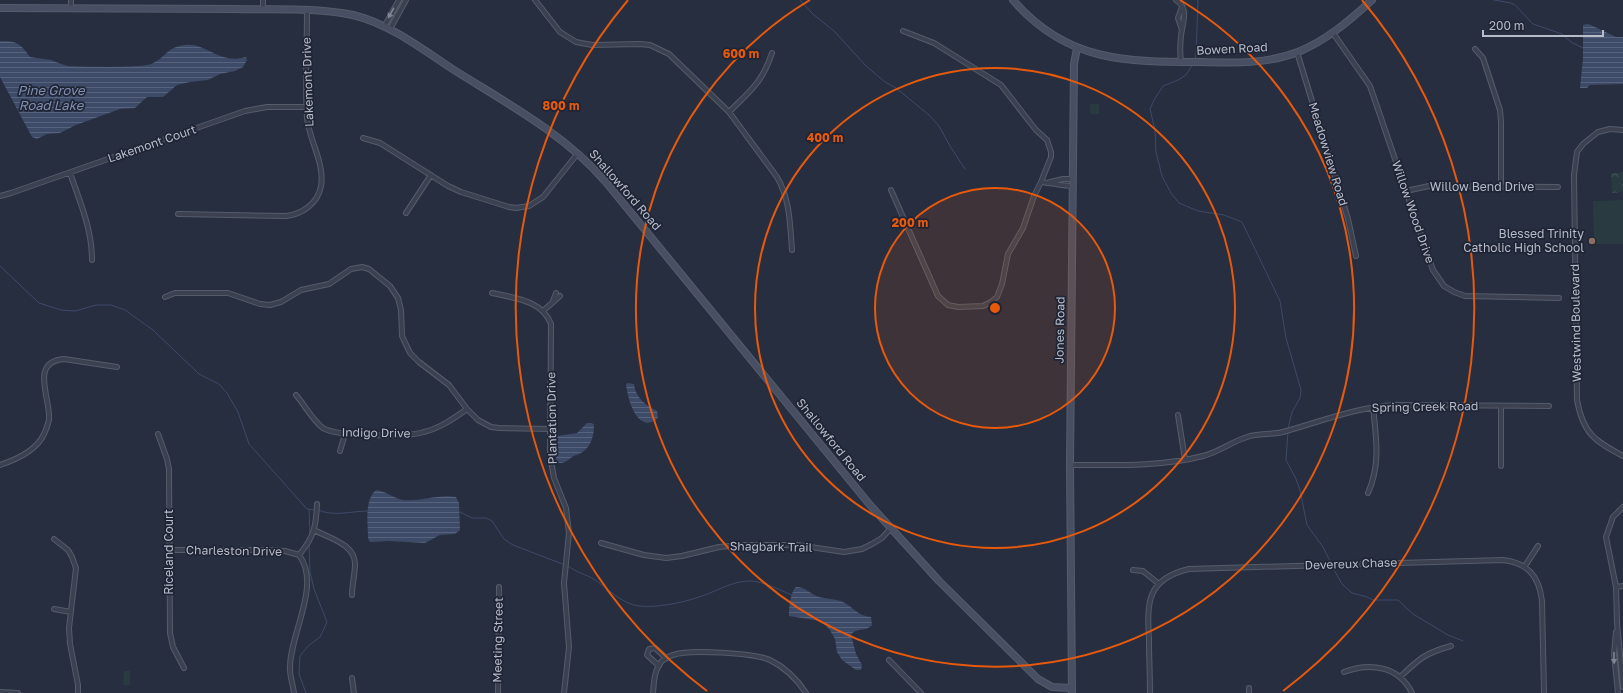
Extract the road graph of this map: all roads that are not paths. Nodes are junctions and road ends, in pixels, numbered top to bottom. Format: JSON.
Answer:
{"nodes":[{"id":1,"x":70,"y":0,"type":"edge"},
{"id":2,"x":263,"y":0,"type":"edge"},
{"id":3,"x":399,"y":0,"type":"edge"},
{"id":4,"x":406,"y":0,"type":"edge"},
{"id":5,"x":535,"y":0,"type":"edge"},
{"id":6,"x":1013,"y":0,"type":"edge"},
{"id":7,"x":1176,"y":0,"type":"edge"},
{"id":8,"x":1372,"y":0,"type":"edge"},
{"id":9,"x":0,"y":8,"type":"edge"},
{"id":10,"x":71,"y":8,"type":"junction"},
{"id":11,"x":263,"y":10,"type":"junction"},
{"id":12,"x":307,"y":10,"type":"junction"},
{"id":13,"x":387,"y":28,"type":"junction"},
{"id":14,"x":903,"y":31,"type":"dead end"},
{"id":15,"x":1333,"y":33,"type":"junction"},
{"id":16,"x":1077,"y":48,"type":"junction"},
{"id":17,"x":1475,"y":49,"type":"dead end"},
{"id":18,"x":1297,"y":52,"type":"junction"},
{"id":19,"x":772,"y":53,"type":"dead end"},
{"id":20,"x":1181,"y":62,"type":"junction"},
{"id":21,"x":307,"y":107,"type":"junction"},
{"id":22,"x":729,"y":112,"type":"junction"},
{"id":23,"x":1623,"y":130,"type":"edge"},
{"id":24,"x":363,"y":138,"type":"dead end"},
{"id":25,"x":578,"y":153,"type":"junction"},
{"id":26,"x":70,"y":173,"type":"junction"},
{"id":27,"x":431,"y":175,"type":"junction"},
{"id":28,"x":1073,"y":179,"type":"junction"},
{"id":29,"x":1041,"y":182,"type":"junction"},
{"id":30,"x":1050,"y":182,"type":"junction"},
{"id":31,"x":1073,"y":186,"type":"junction"},
{"id":32,"x":1501,"y":186,"type":"junction"},
{"id":33,"x":1558,"y":187,"type":"dead end"},
{"id":34,"x":891,"y":190,"type":"dead end"},
{"id":35,"x":1406,"y":191,"type":"junction"},
{"id":36,"x":0,"y":196,"type":"edge"},
{"id":37,"x":406,"y":213,"type":"dead end"},
{"id":38,"x":178,"y":214,"type":"dead end"},
{"id":39,"x":792,"y":250,"type":"dead end"},
{"id":40,"x":1356,"y":256,"type":"dead end"},
{"id":41,"x":92,"y":260,"type":"dead end"},
{"id":42,"x":492,"y":293,"type":"dead end"},
{"id":43,"x":558,"y":294,"type":"dead end"},
{"id":44,"x":165,"y":297,"type":"dead end"},
{"id":45,"x":1558,"y":298,"type":"dead end"},
{"id":46,"x":543,"y":310,"type":"junction"},
{"id":47,"x":117,"y":367,"type":"dead end"},
{"id":48,"x":296,"y":395,"type":"dead end"},
{"id":49,"x":1501,"y":406,"type":"junction"},
{"id":50,"x":1549,"y":406,"type":"dead end"},
{"id":51,"x":1373,"y":407,"type":"junction"},
{"id":52,"x":467,"y":409,"type":"junction"},
{"id":53,"x":1178,"y":415,"type":"dead end"},
{"id":54,"x":550,"y":429,"type":"junction"},
{"id":55,"x":158,"y":434,"type":"dead end"},
{"id":56,"x":345,"y":434,"type":"junction"},
{"id":57,"x":340,"y":451,"type":"dead end"},
{"id":58,"x":1623,"y":456,"type":"edge"},
{"id":59,"x":1184,"y":460,"type":"junction"},
{"id":60,"x":0,"y":465,"type":"edge"},
{"id":61,"x":1070,"y":465,"type":"junction"},
{"id":62,"x":1501,"y":466,"type":"dead end"},
{"id":63,"x":1368,"y":493,"type":"dead end"},
{"id":64,"x":316,"y":504,"type":"dead end"},
{"id":65,"x":1623,"y":507,"type":"edge"},
{"id":66,"x":890,"y":529,"type":"junction"},
{"id":67,"x":314,"y":530,"type":"junction"},
{"id":68,"x":54,"y":539,"type":"dead end"},
{"id":69,"x":601,"y":543,"type":"dead end"},
{"id":70,"x":1538,"y":546,"type":"dead end"},
{"id":71,"x":170,"y":550,"type":"junction"},
{"id":72,"x":299,"y":555,"type":"junction"},
{"id":73,"x":1525,"y":566,"type":"junction"},
{"id":74,"x":1133,"y":570,"type":"dead end"},
{"id":75,"x":1159,"y":584,"type":"junction"},
{"id":76,"x":499,"y":586,"type":"dead end"},
{"id":77,"x":1623,"y":586,"type":"edge"},
{"id":78,"x":1616,"y":588,"type":"junction"},
{"id":79,"x":352,"y":595,"type":"dead end"},
{"id":80,"x":54,"y":609,"type":"dead end"},
{"id":81,"x":71,"y":612,"type":"junction"},
{"id":82,"x":1617,"y":623,"type":"junction"},
{"id":83,"x":1451,"y":646,"type":"dead end"},
{"id":84,"x":666,"y":658,"type":"junction"},
{"id":85,"x":889,"y":660,"type":"dead end"},
{"id":86,"x":658,"y":666,"type":"junction"},
{"id":87,"x":184,"y":668,"type":"dead end"},
{"id":88,"x":1344,"y":672,"type":"dead end"},
{"id":89,"x":1400,"y":677,"type":"junction"},
{"id":90,"x":352,"y":678,"type":"dead end"},
{"id":91,"x":1623,"y":686,"type":"edge"},
{"id":92,"x":1249,"y":688,"type":"dead end"},
{"id":93,"x":1072,"y":691,"type":"edge"},
{"id":94,"x":0,"y":692,"type":"edge"},
{"id":95,"x":18,"y":693,"type":"edge"},
{"id":96,"x":78,"y":693,"type":"edge"},
{"id":97,"x":294,"y":693,"type":"edge"},
{"id":98,"x":354,"y":693,"type":"edge"},
{"id":99,"x":498,"y":693,"type":"edge"},
{"id":100,"x":564,"y":693,"type":"edge"},
{"id":101,"x":654,"y":693,"type":"edge"},
{"id":102,"x":806,"y":693,"type":"edge"},
{"id":103,"x":921,"y":693,"type":"edge"},
{"id":104,"x":1150,"y":693,"type":"edge"},
{"id":105,"x":1249,"y":693,"type":"edge"},
{"id":106,"x":1412,"y":693,"type":"edge"},
{"id":107,"x":1544,"y":693,"type":"edge"},
{"id":108,"x":1618,"y":693,"type":"edge"}],
"edges":[{"from":1,"to":10,"type":"street"},
{"from":2,"to":11,"type":"street"},
{"from":3,"to":13,"type":"street","one_way":true},
{"from":4,"to":13,"type":"street"},
{"from":5,"to":22,"type":"street"},
{"from":6,"to":16,"type":"street"},
{"from":7,"to":20,"type":"street"},
{"from":8,"to":15,"type":"street","name":"Bowen Road"},
{"from":9,"to":10,"type":"street","name":"Shallowford Road"},
{"from":10,"to":11,"type":"street","name":"Shallowford Road"},
{"from":11,"to":12,"type":"street","name":"Shallowford Road"},
{"from":12,"to":13,"type":"street","name":"Shallowford Road"},
{"from":12,"to":21,"type":"street","name":"Lakemont Drive"},
{"from":13,"to":25,"type":"street","name":"Shallowford Road"},
{"from":14,"to":29,"type":"street"},
{"from":15,"to":18,"type":"street","name":"Bowen Road"},
{"from":15,"to":35,"type":"street","name":"Willow Wood Drive"},
{"from":16,"to":20,"type":"street","name":"Bowen Road"},
{"from":16,"to":28,"type":"street","name":"Jones Road"},
{"from":17,"to":32,"type":"street"},
{"from":18,"to":20,"type":"street","name":"Bowen Road"},
{"from":18,"to":40,"type":"street","name":"Meadowview Road"},
{"from":19,"to":22,"type":"street"},
{"from":21,"to":26,"type":"street","name":"Lakemont Court"},
{"from":21,"to":38,"type":"street","name":"Lakemont Drive"},
{"from":22,"to":39,"type":"street"},
{"from":23,"to":58,"type":"street","name":"Westwind Boulevard"},
{"from":24,"to":27,"type":"street"},
{"from":25,"to":27,"type":"street"},
{"from":25,"to":66,"type":"street","name":"Shallowford Road"},
{"from":26,"to":36,"type":"street","name":"Lakemont Court"},
{"from":26,"to":41,"type":"street"},
{"from":27,"to":37,"type":"street"},
{"from":28,"to":30,"type":"street"},
{"from":28,"to":31,"type":"street","name":"Jones Road"},
{"from":29,"to":30,"type":"street"},
{"from":29,"to":34,"type":"street"},
{"from":30,"to":31,"type":"street"},
{"from":31,"to":61,"type":"street","name":"Jones Road"},
{"from":32,"to":33,"type":"street","name":"Willow Bend Drive"},
{"from":32,"to":35,"type":"street","name":"Willow Bend Drive"},
{"from":35,"to":45,"type":"street","name":"Willow Wood Drive"},
{"from":42,"to":46,"type":"street"},
{"from":43,"to":46,"type":"street"},
{"from":44,"to":52,"type":"street"},
{"from":46,"to":54,"type":"street","name":"Plantation Drive"},
{"from":47,"to":60,"type":"street"},
{"from":48,"to":56,"type":"street","name":"Indigo Drive"},
{"from":49,"to":50,"type":"street","name":"Spring Creek Road"},
{"from":49,"to":51,"type":"street","name":"Spring Creek Road"},
{"from":49,"to":62,"type":"street"},
{"from":51,"to":59,"type":"street","name":"Spring Creek Road"},
{"from":51,"to":63,"type":"street"},
{"from":52,"to":54,"type":"street"},
{"from":52,"to":56,"type":"street","name":"Indigo Drive"},
{"from":53,"to":59,"type":"street"},
{"from":54,"to":100,"type":"street","name":"Plantation Drive"},
{"from":55,"to":71,"type":"street","name":"Riceland Court"},
{"from":56,"to":57,"type":"street"},
{"from":59,"to":61,"type":"street","name":"Spring Creek Road"},
{"from":61,"to":93,"type":"street","name":"Jones Road"},
{"from":64,"to":67,"type":"street"},
{"from":65,"to":78,"type":"street"},
{"from":66,"to":69,"type":"street","name":"Shagbark Trail"},
{"from":66,"to":93,"type":"street","name":"Shallowford Road"},
{"from":67,"to":72,"type":"street"},
{"from":67,"to":79,"type":"street"},
{"from":68,"to":81,"type":"street"},
{"from":70,"to":73,"type":"street"},
{"from":71,"to":72,"type":"street","name":"Charleston Drive"},
{"from":71,"to":87,"type":"street","name":"Riceland Court"},
{"from":72,"to":97,"type":"street","name":"Charleston Drive"},
{"from":73,"to":75,"type":"street","name":"Devereux Chase"},
{"from":73,"to":107,"type":"street"},
{"from":74,"to":75,"type":"street"},
{"from":75,"to":104,"type":"street","name":"Devereux Chase"},
{"from":76,"to":99,"type":"street","name":"Meeting Street"},
{"from":77,"to":78,"type":"street"},
{"from":78,"to":82,"type":"street"},
{"from":80,"to":81,"type":"street"},
{"from":81,"to":96,"type":"street"},
{"from":82,"to":91,"type":"street"},
{"from":82,"to":108,"type":"street","one_way":true},
{"from":83,"to":89,"type":"street"},
{"from":84,"to":86,"type":"street"},
{"from":84,"to":86,"type":"street"},
{"from":84,"to":102,"type":"street"},
{"from":85,"to":103,"type":"street"},
{"from":86,"to":101,"type":"street"},
{"from":88,"to":89,"type":"street"},
{"from":89,"to":106,"type":"street"},
{"from":90,"to":98,"type":"street"},
{"from":92,"to":105,"type":"street"},
{"from":94,"to":95,"type":"street"}]}
